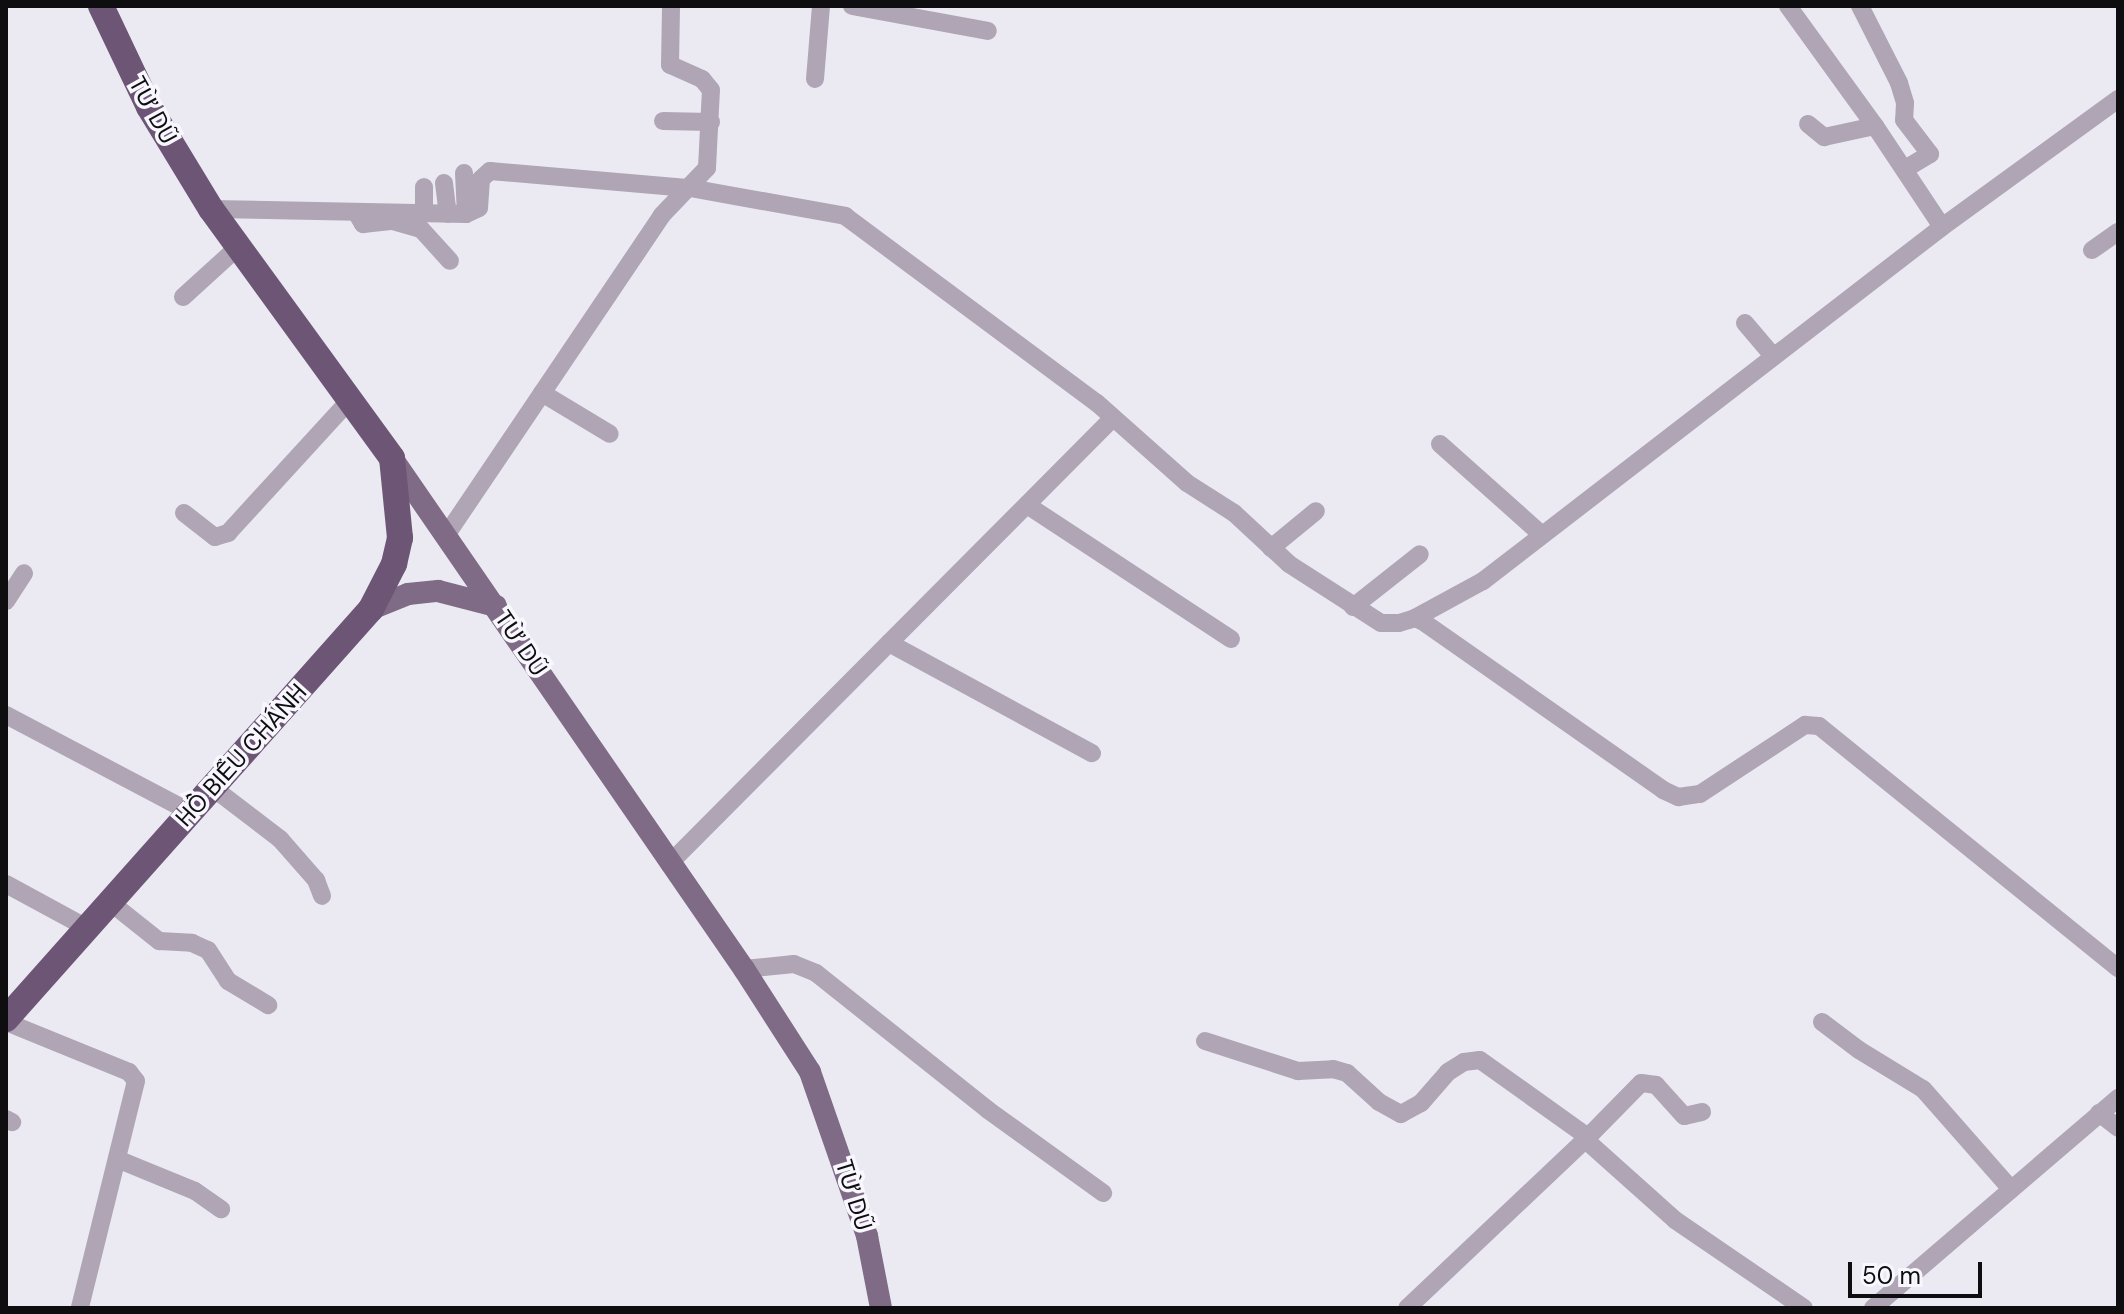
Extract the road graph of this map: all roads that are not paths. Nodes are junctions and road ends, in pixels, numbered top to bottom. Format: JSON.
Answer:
{"nodes":[{"id":1,"x":101,"y":6,"type":"edge"},
{"id":2,"x":671,"y":6,"type":"edge"},
{"id":3,"x":821,"y":6,"type":"edge"},
{"id":4,"x":852,"y":6,"type":"edge"},
{"id":5,"x":1788,"y":6,"type":"edge"},
{"id":6,"x":1860,"y":6,"type":"edge"},
{"id":7,"x":988,"y":31,"type":"dead end"},
{"id":8,"x":815,"y":79,"type":"dead end"},
{"id":9,"x":2118,"y":99,"type":"edge"},
{"id":10,"x":663,"y":121,"type":"dead end"},
{"id":11,"x":711,"y":122,"type":"junction"},
{"id":12,"x":1808,"y":124,"type":"dead end"},
{"id":13,"x":1875,"y":126,"type":"junction"},
{"id":14,"x":1905,"y":169,"type":"junction"},
{"id":15,"x":464,"y":173,"type":"dead end"},
{"id":16,"x":444,"y":183,"type":"dead end"},
{"id":17,"x":424,"y":187,"type":"dead end"},
{"id":18,"x":690,"y":188,"type":"junction"},
{"id":19,"x":211,"y":209,"type":"junction"},
{"id":20,"x":356,"y":212,"type":"junction"},
{"id":21,"x":424,"y":213,"type":"junction"},
{"id":22,"x":457,"y":214,"type":"junction"},
{"id":23,"x":1950,"y":222,"type":"junction"},
{"id":24,"x":2118,"y":232,"type":"edge"},
{"id":25,"x":238,"y":247,"type":"junction"},
{"id":26,"x":2092,"y":250,"type":"dead end"},
{"id":27,"x":450,"y":261,"type":"dead end"},
{"id":28,"x":183,"y":297,"type":"dead end"},
{"id":29,"x":1745,"y":323,"type":"dead end"},
{"id":30,"x":1773,"y":356,"type":"junction"},
{"id":31,"x":542,"y":393,"type":"junction"},
{"id":32,"x":350,"y":400,"type":"junction"},
{"id":33,"x":1113,"y":418,"type":"junction"},
{"id":34,"x":610,"y":434,"type":"dead end"},
{"id":35,"x":1440,"y":444,"type":"dead end"},
{"id":36,"x":392,"y":458,"type":"junction"},
{"id":37,"x":1027,"y":505,"type":"junction"},
{"id":38,"x":1316,"y":511,"type":"dead end"},
{"id":39,"x":184,"y":513,"type":"dead end"},
{"id":40,"x":447,"y":534,"type":"junction"},
{"id":41,"x":1542,"y":535,"type":"junction"},
{"id":42,"x":1271,"y":548,"type":"junction"},
{"id":43,"x":1420,"y":554,"type":"dead end"},
{"id":44,"x":24,"y":573,"type":"dead end"},
{"id":45,"x":6,"y":601,"type":"edge"},
{"id":46,"x":496,"y":606,"type":"junction"},
{"id":47,"x":1353,"y":607,"type":"junction"},
{"id":48,"x":371,"y":609,"type":"junction"},
{"id":49,"x":1423,"y":623,"type":"junction"},
{"id":50,"x":1231,"y":639,"type":"dead end"},
{"id":51,"x":889,"y":643,"type":"junction"},
{"id":52,"x":6,"y":715,"type":"edge"},
{"id":53,"x":1092,"y":753,"type":"dead end"},
{"id":54,"x":212,"y":787,"type":"junction"},
{"id":55,"x":190,"y":812,"type":"junction"},
{"id":56,"x":669,"y":864,"type":"junction"},
{"id":57,"x":6,"y":884,"type":"edge"},
{"id":58,"x":322,"y":896,"type":"dead end"},
{"id":59,"x":110,"y":902,"type":"junction"},
{"id":60,"x":87,"y":928,"type":"junction"},
{"id":61,"x":2118,"y":968,"type":"edge"},
{"id":62,"x":744,"y":969,"type":"junction"},
{"id":63,"x":268,"y":1005,"type":"dead end"},
{"id":64,"x":6,"y":1020,"type":"edge"},
{"id":65,"x":1822,"y":1022,"type":"dead end"},
{"id":66,"x":1205,"y":1041,"type":"dead end"},
{"id":67,"x":2118,"y":1098,"type":"edge"},
{"id":68,"x":1702,"y":1112,"type":"dead end"},
{"id":69,"x":2099,"y":1113,"type":"junction"},
{"id":70,"x":2118,"y":1128,"type":"edge"},
{"id":71,"x":1588,"y":1137,"type":"junction"},
{"id":72,"x":117,"y":1159,"type":"junction"},
{"id":73,"x":2011,"y":1189,"type":"junction"},
{"id":74,"x":1103,"y":1193,"type":"dead end"},
{"id":75,"x":221,"y":1209,"type":"dead end"},
{"id":76,"x":1877,"y":1307,"type":"edge"},
{"id":77,"x":80,"y":1308,"type":"edge"},
{"id":78,"x":881,"y":1308,"type":"edge"},
{"id":79,"x":1407,"y":1308,"type":"edge"},
{"id":80,"x":1804,"y":1308,"type":"edge"}],
"edges":[{"from":1,"to":19,"type":"highway","name":"TỪ DŨ"},
{"from":2,"to":11,"type":"street"},
{"from":3,"to":8,"type":"street"},
{"from":4,"to":7,"type":"street"},
{"from":5,"to":13,"type":"street"},
{"from":6,"to":14,"type":"street"},
{"from":9,"to":23,"type":"street"},
{"from":10,"to":11,"type":"street"},
{"from":11,"to":18,"type":"street"},
{"from":12,"to":13,"type":"street"},
{"from":13,"to":14,"type":"street"},
{"from":14,"to":23,"type":"street"},
{"from":15,"to":22,"type":"street"},
{"from":16,"to":22,"type":"street"},
{"from":17,"to":21,"type":"street"},
{"from":18,"to":22,"type":"street"},
{"from":18,"to":31,"type":"street"},
{"from":18,"to":33,"type":"street"},
{"from":19,"to":20,"type":"street"},
{"from":19,"to":25,"type":"highway","name":"TỪ DŨ"},
{"from":20,"to":21,"type":"street"},
{"from":20,"to":27,"type":"street"},
{"from":21,"to":22,"type":"street"},
{"from":23,"to":30,"type":"street"},
{"from":24,"to":26,"type":"street"},
{"from":25,"to":28,"type":"street"},
{"from":25,"to":32,"type":"highway","name":"TỪ DŨ"},
{"from":29,"to":30,"type":"street"},
{"from":30,"to":41,"type":"street"},
{"from":31,"to":34,"type":"street"},
{"from":31,"to":40,"type":"street"},
{"from":32,"to":36,"type":"highway","name":"TỪ DŨ"},
{"from":32,"to":39,"type":"street"},
{"from":33,"to":37,"type":"street"},
{"from":33,"to":42,"type":"street"},
{"from":35,"to":41,"type":"street"},
{"from":36,"to":40,"type":"main road","name":"TỪ DŨ"},
{"from":36,"to":48,"type":"highway","name":"HỒ BIỂU CHÁNH"},
{"from":37,"to":50,"type":"street"},
{"from":37,"to":51,"type":"street"},
{"from":38,"to":42,"type":"street"},
{"from":40,"to":46,"type":"main road","name":"TỪ DŨ"},
{"from":41,"to":49,"type":"street"},
{"from":42,"to":47,"type":"street"},
{"from":43,"to":47,"type":"street"},
{"from":44,"to":45,"type":"street"},
{"from":46,"to":48,"type":"main road"},
{"from":46,"to":56,"type":"main road","name":"TỪ DŨ"},
{"from":47,"to":49,"type":"street"},
{"from":48,"to":54,"type":"highway","name":"HỒ BIỂU CHÁNH"},
{"from":49,"to":61,"type":"street"},
{"from":51,"to":53,"type":"street"},
{"from":51,"to":56,"type":"street"},
{"from":52,"to":55,"type":"street"},
{"from":54,"to":55,"type":"highway","name":"HỒ BIỂU CHÁNH"},
{"from":54,"to":58,"type":"street"},
{"from":55,"to":59,"type":"highway","name":"HỒ BIỂU CHÁNH"},
{"from":56,"to":62,"type":"main road","name":"TỪ DŨ"},
{"from":57,"to":60,"type":"street"},
{"from":59,"to":60,"type":"highway","name":"HỒ BIỂU CHÁNH"},
{"from":59,"to":63,"type":"street"},
{"from":60,"to":64,"type":"highway","name":"HỒ BIỂU CHÁNH"},
{"from":62,"to":74,"type":"street"},
{"from":62,"to":78,"type":"main road","name":"TỪ DŨ"},
{"from":64,"to":72,"type":"street"},
{"from":65,"to":73,"type":"street"},
{"from":66,"to":71,"type":"street"},
{"from":67,"to":69,"type":"street"},
{"from":68,"to":71,"type":"street"},
{"from":69,"to":70,"type":"street"},
{"from":69,"to":73,"type":"street"},
{"from":71,"to":79,"type":"street"},
{"from":71,"to":80,"type":"street"},
{"from":72,"to":75,"type":"street"},
{"from":72,"to":77,"type":"street"},
{"from":73,"to":76,"type":"street"}]}
